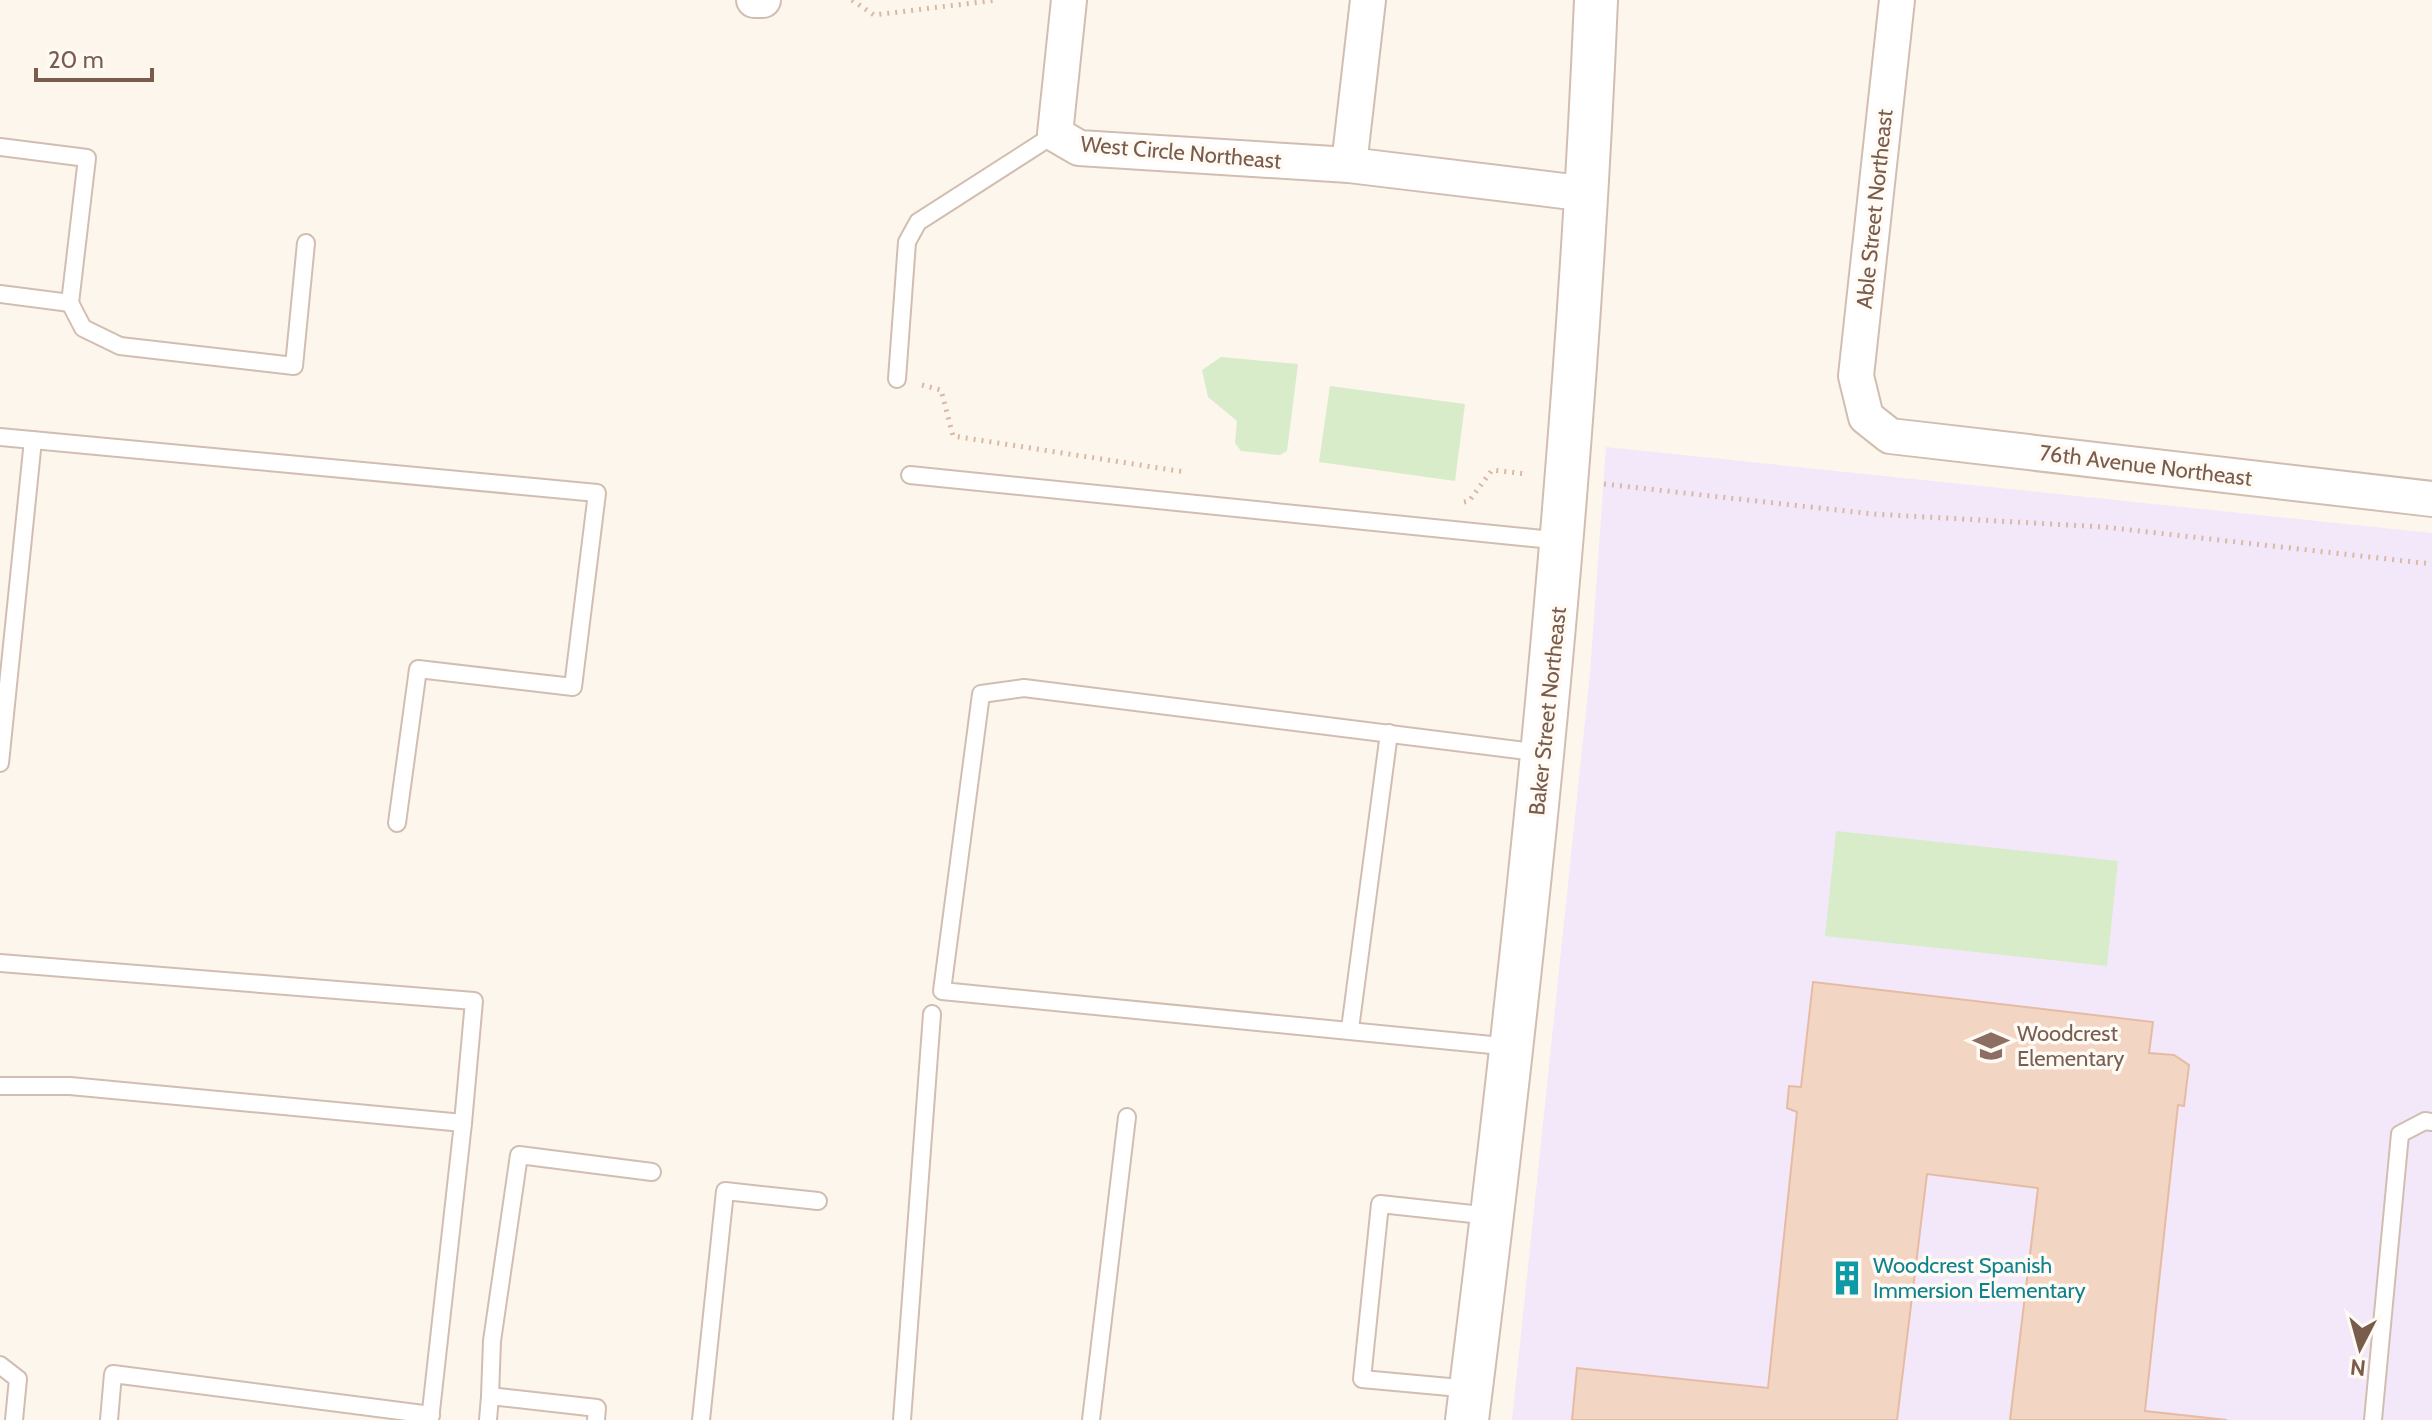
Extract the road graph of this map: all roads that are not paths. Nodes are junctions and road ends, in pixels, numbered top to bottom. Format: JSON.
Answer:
{"nodes":[{"id":1,"x":754,"y":0,"type":"edge"},
{"id":2,"x":763,"y":0,"type":"edge"},
{"id":3,"x":1069,"y":0,"type":"edge"},
{"id":4,"x":1368,"y":0,"type":"edge"},
{"id":5,"x":1596,"y":0,"type":"edge"},
{"id":6,"x":1897,"y":0,"type":"edge"},
{"id":7,"x":1055,"y":134,"type":"junction"},
{"id":8,"x":0,"y":147,"type":"edge"},
{"id":9,"x":1349,"y":165,"type":"junction"},
{"id":10,"x":1588,"y":194,"type":"junction"},
{"id":11,"x":306,"y":243,"type":"dead end"},
{"id":12,"x":0,"y":294,"type":"edge"},
{"id":13,"x":70,"y":303,"type":"junction"},
{"id":14,"x":897,"y":379,"type":"road end"},
{"id":15,"x":1866,"y":417,"type":"joint"},
{"id":16,"x":0,"y":437,"type":"edge"},
{"id":17,"x":33,"y":440,"type":"junction"},
{"id":18,"x":910,"y":475,"type":"dead end"},
{"id":19,"x":2432,"y":499,"type":"edge"},
{"id":20,"x":1563,"y":541,"type":"junction"},
{"id":21,"x":1389,"y":733,"type":"junction"},
{"id":22,"x":1543,"y":753,"type":"junction"},
{"id":23,"x":0,"y":763,"type":"edge"},
{"id":24,"x":397,"y":823,"type":"dead end"},
{"id":25,"x":0,"y":963,"type":"edge"},
{"id":26,"x":932,"y":1014,"type":"dead end"},
{"id":27,"x":1350,"y":1029,"type":"junction"},
{"id":28,"x":1514,"y":1047,"type":"junction"},
{"id":29,"x":0,"y":1086,"type":"edge"},
{"id":30,"x":1127,"y":1117,"type":"dead end"},
{"id":31,"x":2432,"y":1122,"type":"edge"},
{"id":32,"x":463,"y":1123,"type":"junction"},
{"id":33,"x":652,"y":1172,"type":"dead end"},
{"id":34,"x":818,"y":1201,"type":"dead end"},
{"id":35,"x":1493,"y":1216,"type":"junction"},
{"id":36,"x":0,"y":1365,"type":"edge"},
{"id":37,"x":490,"y":1396,"type":"junction"},
{"id":38,"x":1469,"y":1405,"type":"edge"},
{"id":39,"x":431,"y":1417,"type":"edge"},
{"id":40,"x":14,"y":1420,"type":"edge"},
{"id":41,"x":109,"y":1420,"type":"edge"},
{"id":42,"x":488,"y":1420,"type":"edge"},
{"id":43,"x":596,"y":1420,"type":"edge"},
{"id":44,"x":701,"y":1420,"type":"edge"},
{"id":45,"x":902,"y":1420,"type":"edge"},
{"id":46,"x":1091,"y":1420,"type":"edge"},
{"id":47,"x":2373,"y":1420,"type":"edge"}],
"edges":[{"from":1,"to":2,"type":"street"},
{"from":3,"to":7,"type":"street","name":"West Circle Northeast"},
{"from":4,"to":9,"type":"street"},
{"from":5,"to":10,"type":"street","name":"Baker Street Northeast"},
{"from":6,"to":15,"type":"street","name":"Able Street Northeast"},
{"from":7,"to":9,"type":"street","name":"West Circle Northeast"},
{"from":7,"to":14,"type":"lane"},
{"from":8,"to":13,"type":"lane"},
{"from":9,"to":10,"type":"street","name":"West Circle Northeast"},
{"from":10,"to":20,"type":"street","name":"Baker Street Northeast"},
{"from":11,"to":13,"type":"lane"},
{"from":12,"to":13,"type":"lane"},
{"from":15,"to":19,"type":"street","name":"76th Avenue Northeast"},
{"from":16,"to":17,"type":"lane"},
{"from":17,"to":23,"type":"lane"},
{"from":17,"to":24,"type":"lane"},
{"from":18,"to":20,"type":"lane"},
{"from":20,"to":22,"type":"street","name":"Baker Street Northeast"},
{"from":21,"to":22,"type":"lane"},
{"from":21,"to":27,"type":"lane"},
{"from":21,"to":27,"type":"lane"},
{"from":22,"to":28,"type":"street","name":"Baker Street Northeast"},
{"from":25,"to":32,"type":"lane"},
{"from":26,"to":45,"type":"lane"},
{"from":27,"to":28,"type":"lane"},
{"from":28,"to":35,"type":"street","name":"Baker Street Northeast"},
{"from":29,"to":32,"type":"lane"},
{"from":30,"to":46,"type":"lane"},
{"from":31,"to":47,"type":"lane"},
{"from":32,"to":39,"type":"lane"},
{"from":33,"to":37,"type":"lane"},
{"from":34,"to":44,"type":"lane"},
{"from":35,"to":38,"type":"street","name":"Baker Street Northeast"},
{"from":35,"to":38,"type":"lane"},
{"from":36,"to":40,"type":"lane"},
{"from":37,"to":42,"type":"lane"},
{"from":37,"to":43,"type":"lane"},
{"from":39,"to":41,"type":"lane"}]}
